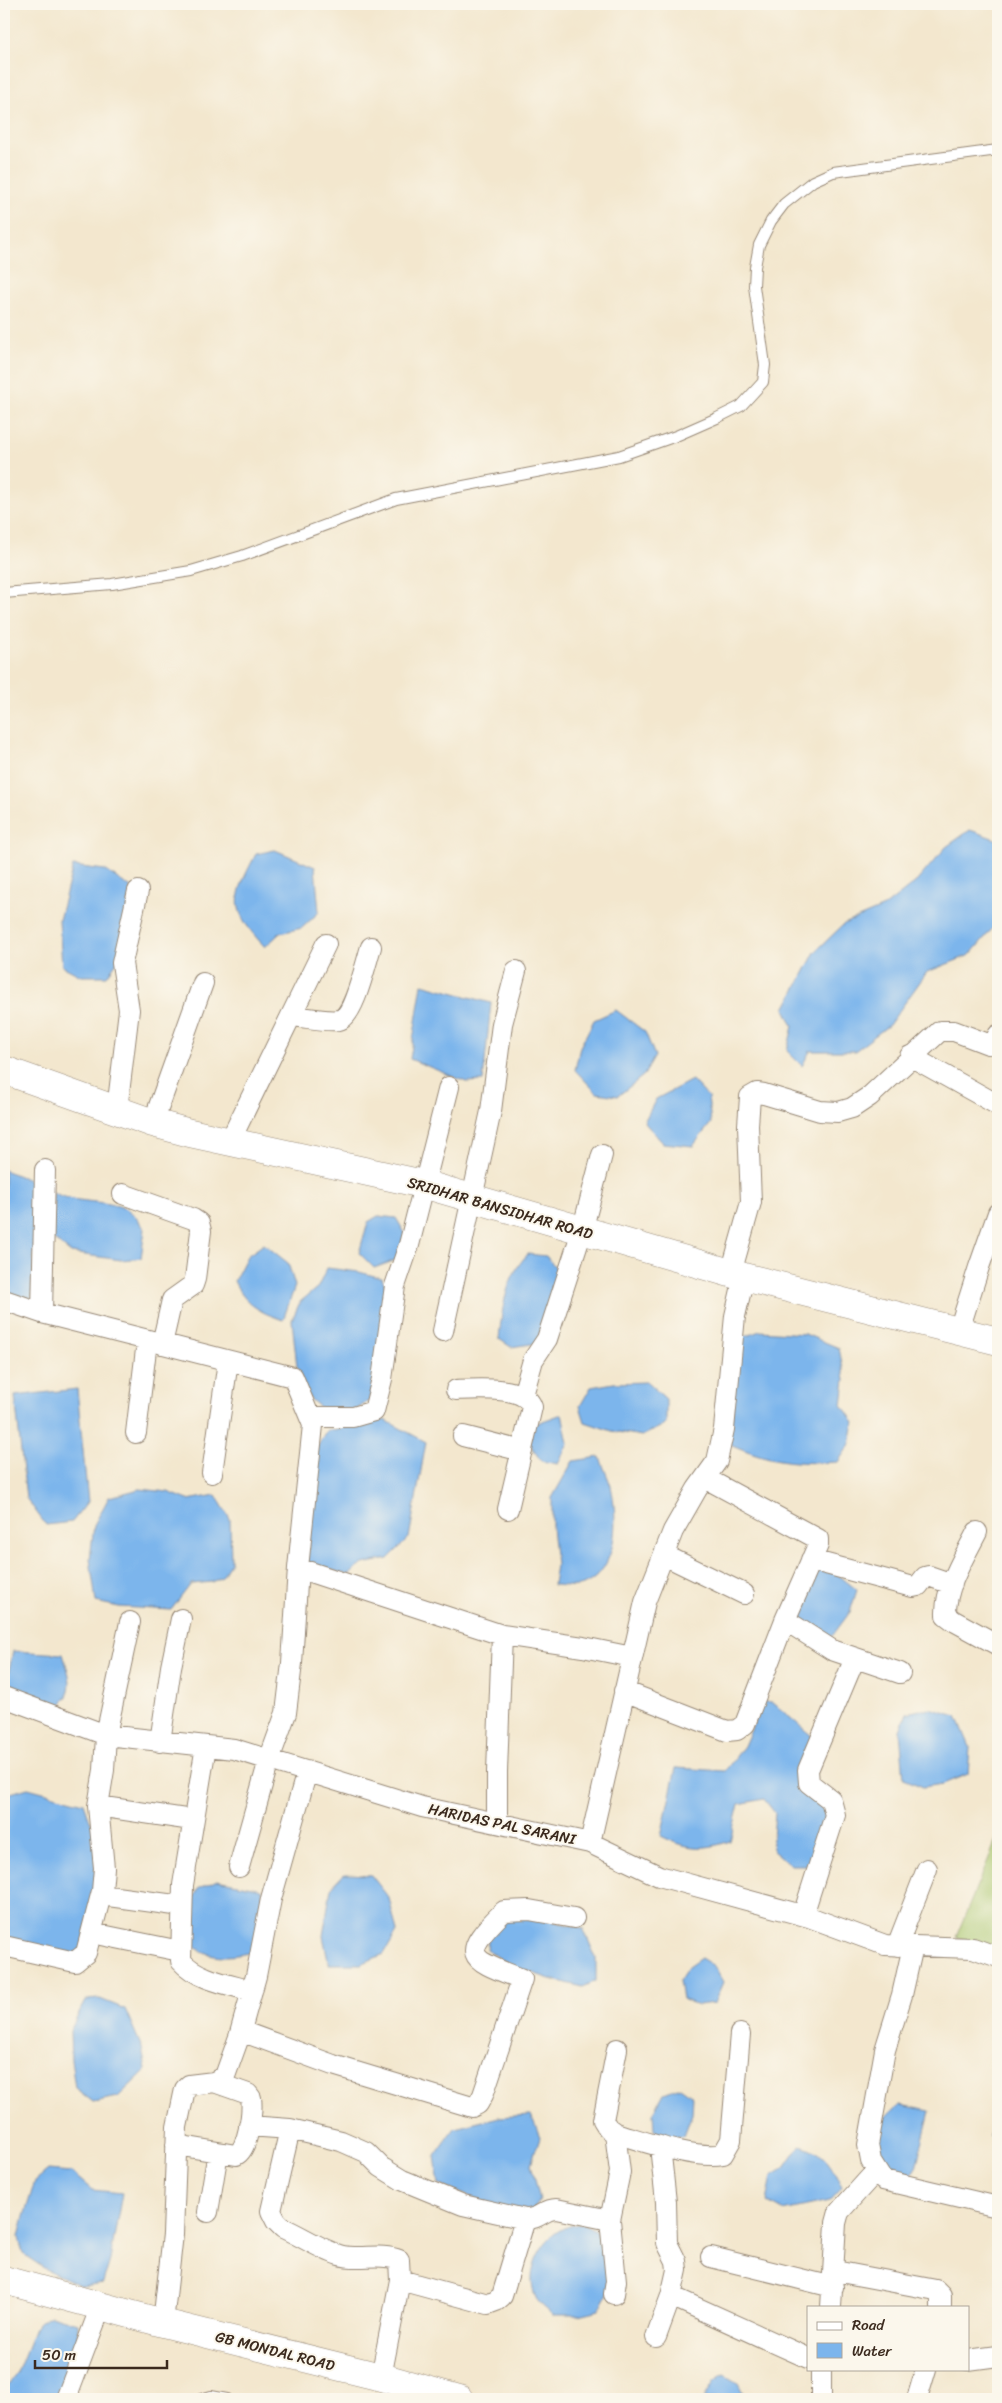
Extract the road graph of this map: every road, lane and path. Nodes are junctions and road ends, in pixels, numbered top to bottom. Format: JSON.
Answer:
{"nodes":[{"id":1,"x":998,"y":150,"type":"edge"},
{"id":2,"x":4,"y":593,"type":"edge"},
{"id":3,"x":138,"y":891,"type":"dead end"},
{"id":4,"x":326,"y":944,"type":"dead end"},
{"id":5,"x":371,"y":947,"type":"dead end"},
{"id":6,"x":516,"y":971,"type":"dead end"},
{"id":7,"x":203,"y":983,"type":"dead end"},
{"id":8,"x":292,"y":1016,"type":"junction"},
{"id":9,"x":998,"y":1035,"type":"edge"},
{"id":10,"x":910,"y":1056,"type":"junction"},
{"id":11,"x":4,"y":1070,"type":"edge"},
{"id":12,"x":449,"y":1087,"type":"dead end"},
{"id":13,"x":998,"y":1104,"type":"edge"},
{"id":14,"x":117,"y":1110,"type":"junction"},
{"id":15,"x":152,"y":1123,"type":"junction"},
{"id":16,"x":229,"y":1143,"type":"junction"},
{"id":17,"x":602,"y":1155,"type":"dead end"},
{"id":18,"x":44,"y":1170,"type":"dead end"},
{"id":19,"x":423,"y":1184,"type":"junction"},
{"id":20,"x":123,"y":1194,"type":"dead end"},
{"id":21,"x":471,"y":1198,"type":"junction"},
{"id":22,"x":998,"y":1213,"type":"edge"},
{"id":23,"x":582,"y":1231,"type":"junction"},
{"id":24,"x":737,"y":1275,"type":"junction"},
{"id":25,"x":4,"y":1300,"type":"edge"},
{"id":26,"x":42,"y":1313,"type":"junction"},
{"id":27,"x":960,"y":1330,"type":"junction"},
{"id":28,"x":443,"y":1331,"type":"dead end"},
{"id":29,"x":998,"y":1341,"type":"edge"},
{"id":30,"x":154,"y":1342,"type":"junction"},
{"id":31,"x":228,"y":1361,"type":"junction"},
{"id":32,"x":456,"y":1390,"type":"dead end"},
{"id":33,"x":523,"y":1395,"type":"junction"},
{"id":34,"x":310,"y":1417,"type":"junction"},
{"id":35,"x":136,"y":1434,"type":"dead end"},
{"id":36,"x":463,"y":1436,"type":"dead end"},
{"id":37,"x":522,"y":1451,"type":"junction"},
{"id":38,"x":212,"y":1473,"type":"dead end"},
{"id":39,"x":705,"y":1478,"type":"junction"},
{"id":40,"x":508,"y":1509,"type":"dead end"},
{"id":41,"x":977,"y":1532,"type":"dead end"},
{"id":42,"x":664,"y":1555,"type":"junction"},
{"id":43,"x":811,"y":1560,"type":"junction"},
{"id":44,"x":298,"y":1568,"type":"junction"},
{"id":45,"x":952,"y":1584,"type":"junction"},
{"id":46,"x":744,"y":1594,"type":"dead end"},
{"id":47,"x":181,"y":1619,"type":"dead end"},
{"id":48,"x":786,"y":1620,"type":"junction"},
{"id":49,"x":130,"y":1622,"type":"dead end"},
{"id":50,"x":502,"y":1635,"type":"junction"},
{"id":51,"x":998,"y":1645,"type":"edge"},
{"id":52,"x":632,"y":1657,"type":"junction"},
{"id":53,"x":855,"y":1658,"type":"junction"},
{"id":54,"x":900,"y":1673,"type":"dead end"},
{"id":55,"x":624,"y":1691,"type":"junction"},
{"id":56,"x":4,"y":1697,"type":"edge"},
{"id":57,"x":106,"y":1735,"type":"junction"},
{"id":58,"x":160,"y":1742,"type":"junction"},
{"id":59,"x":206,"y":1746,"type":"junction"},
{"id":60,"x":269,"y":1760,"type":"junction"},
{"id":61,"x":307,"y":1772,"type":"junction"},
{"id":62,"x":98,"y":1806,"type":"junction"},
{"id":63,"x":192,"y":1820,"type":"junction"},
{"id":64,"x":497,"y":1823,"type":"junction"},
{"id":65,"x":590,"y":1843,"type":"junction"},
{"id":66,"x":239,"y":1867,"type":"dead end"},
{"id":67,"x":927,"y":1869,"type":"dead end"},
{"id":68,"x":101,"y":1895,"type":"junction"},
{"id":69,"x":182,"y":1906,"type":"junction"},
{"id":70,"x":804,"y":1915,"type":"junction"},
{"id":71,"x":574,"y":1918,"type":"dead end"},
{"id":72,"x":92,"y":1933,"type":"junction"},
{"id":73,"x":4,"y":1946,"type":"edge"},
{"id":74,"x":905,"y":1946,"type":"junction"},
{"id":75,"x":180,"y":1951,"type":"junction"},
{"id":76,"x":998,"y":1957,"type":"edge"},
{"id":77,"x":252,"y":1991,"type":"junction"},
{"id":78,"x":241,"y":2031,"type":"junction"},
{"id":79,"x":740,"y":2034,"type":"dead end"},
{"id":80,"x":617,"y":2049,"type":"dead end"},
{"id":81,"x":214,"y":2082,"type":"junction"},
{"id":82,"x":249,"y":2126,"type":"junction"},
{"id":83,"x":290,"y":2129,"type":"junction"},
{"id":84,"x":615,"y":2133,"type":"junction"},
{"id":85,"x":176,"y":2145,"type":"junction"},
{"id":86,"x":660,"y":2146,"type":"junction"},
{"id":87,"x":218,"y":2152,"type":"junction"},
{"id":88,"x":876,"y":2171,"type":"junction"},
{"id":89,"x":998,"y":2207,"type":"edge"},
{"id":90,"x":208,"y":2212,"type":"dead end"},
{"id":91,"x":525,"y":2219,"type":"junction"},
{"id":92,"x":610,"y":2220,"type":"junction"},
{"id":93,"x":711,"y":2257,"type":"dead end"},
{"id":94,"x":834,"y":2279,"type":"junction"},
{"id":95,"x":4,"y":2280,"type":"edge"},
{"id":96,"x":400,"y":2280,"type":"junction"},
{"id":97,"x":614,"y":2294,"type":"dead end"},
{"id":98,"x":671,"y":2296,"type":"junction"},
{"id":99,"x":101,"y":2306,"type":"junction"},
{"id":100,"x":831,"y":2306,"type":"edge"},
{"id":101,"x":942,"y":2306,"type":"edge"},
{"id":102,"x":162,"y":2324,"type":"junction"},
{"id":103,"x":656,"y":2337,"type":"dead end"},
{"id":104,"x":998,"y":2356,"type":"edge"},
{"id":105,"x":807,"y":2358,"type":"edge"},
{"id":106,"x":970,"y":2360,"type":"edge"},
{"id":107,"x":822,"y":2370,"type":"edge"},
{"id":108,"x":926,"y":2370,"type":"edge"},
{"id":109,"x":381,"y":2377,"type":"junction"},
{"id":110,"x":66,"y":2399,"type":"edge"},
{"id":111,"x":201,"y":2399,"type":"edge"},
{"id":112,"x":227,"y":2399,"type":"edge"},
{"id":113,"x":459,"y":2399,"type":"edge"},
{"id":114,"x":821,"y":2399,"type":"edge"},
{"id":115,"x":917,"y":2399,"type":"edge"}],
"edges":[{"from":1,"to":2,"type":"lane"},
{"from":3,"to":14,"type":"street"},
{"from":4,"to":8,"type":"street"},
{"from":5,"to":8,"type":"street"},
{"from":6,"to":21,"type":"street"},
{"from":7,"to":15,"type":"street"},
{"from":8,"to":16,"type":"street"},
{"from":9,"to":10,"type":"street"},
{"from":10,"to":13,"type":"street"},
{"from":10,"to":24,"type":"street"},
{"from":11,"to":14,"type":"street","name":"SRIDHAR BANSIDHAR ROAD"},
{"from":12,"to":19,"type":"street"},
{"from":14,"to":15,"type":"street","name":"SRIDHAR BANSIDHAR ROAD"},
{"from":15,"to":16,"type":"street","name":"SRIDHAR BANSIDHAR ROAD"},
{"from":16,"to":19,"type":"street","name":"SRIDHAR BANSIDHAR ROAD"},
{"from":17,"to":23,"type":"street"},
{"from":18,"to":26,"type":"street"},
{"from":19,"to":21,"type":"street","name":"SRIDHAR BANSIDHAR ROAD"},
{"from":19,"to":34,"type":"street"},
{"from":20,"to":30,"type":"street"},
{"from":21,"to":23,"type":"street","name":"SRIDHAR BANSIDHAR ROAD"},
{"from":21,"to":28,"type":"street"},
{"from":22,"to":27,"type":"street"},
{"from":23,"to":24,"type":"street","name":"SRIDHAR BANSIDHAR ROAD"},
{"from":23,"to":33,"type":"street"},
{"from":24,"to":27,"type":"street","name":"SRIDHAR BANSIDHAR ROAD"},
{"from":24,"to":39,"type":"street"},
{"from":25,"to":26,"type":"street"},
{"from":26,"to":30,"type":"street"},
{"from":27,"to":29,"type":"street","name":"SRIDHAR BANSIDHAR ROAD"},
{"from":30,"to":31,"type":"street"},
{"from":30,"to":35,"type":"street"},
{"from":31,"to":34,"type":"street"},
{"from":31,"to":38,"type":"street"},
{"from":32,"to":33,"type":"street"},
{"from":33,"to":37,"type":"street"},
{"from":34,"to":44,"type":"street"},
{"from":36,"to":37,"type":"street"},
{"from":37,"to":40,"type":"street"},
{"from":39,"to":42,"type":"street"},
{"from":39,"to":43,"type":"street"},
{"from":41,"to":45,"type":"street"},
{"from":42,"to":46,"type":"street"},
{"from":42,"to":52,"type":"street"},
{"from":43,"to":45,"type":"street"},
{"from":43,"to":48,"type":"street"},
{"from":44,"to":50,"type":"street"},
{"from":44,"to":60,"type":"street"},
{"from":45,"to":51,"type":"street"},
{"from":47,"to":58,"type":"street"},
{"from":48,"to":53,"type":"street"},
{"from":48,"to":55,"type":"street"},
{"from":49,"to":57,"type":"street"},
{"from":50,"to":52,"type":"street"},
{"from":50,"to":64,"type":"street"},
{"from":52,"to":55,"type":"street"},
{"from":53,"to":54,"type":"street"},
{"from":53,"to":70,"type":"street"},
{"from":55,"to":65,"type":"street"},
{"from":56,"to":57,"type":"street","name":"HARIDAS PAL SARANI"},
{"from":57,"to":58,"type":"street","name":"HARIDAS PAL SARANI"},
{"from":57,"to":62,"type":"street"},
{"from":58,"to":59,"type":"street","name":"HARIDAS PAL SARANI"},
{"from":59,"to":60,"type":"street","name":"HARIDAS PAL SARANI"},
{"from":59,"to":63,"type":"street"},
{"from":60,"to":61,"type":"street","name":"HARIDAS PAL SARANI"},
{"from":60,"to":66,"type":"street"},
{"from":61,"to":64,"type":"street","name":"HARIDAS PAL SARANI"},
{"from":61,"to":77,"type":"street"},
{"from":62,"to":63,"type":"street"},
{"from":62,"to":68,"type":"street"},
{"from":63,"to":69,"type":"street"},
{"from":64,"to":65,"type":"street","name":"HARIDAS PAL SARANI"},
{"from":65,"to":70,"type":"street","name":"HARIDAS PAL SARANI"},
{"from":67,"to":74,"type":"street"},
{"from":68,"to":69,"type":"street"},
{"from":68,"to":72,"type":"street"},
{"from":69,"to":75,"type":"street"},
{"from":70,"to":74,"type":"street","name":"HARIDAS PAL SARANI"},
{"from":71,"to":78,"type":"street"},
{"from":72,"to":73,"type":"street"},
{"from":72,"to":75,"type":"street"},
{"from":74,"to":76,"type":"street","name":"HARIDAS PAL SARANI"},
{"from":74,"to":88,"type":"street"},
{"from":75,"to":77,"type":"street"},
{"from":77,"to":78,"type":"street"},
{"from":78,"to":81,"type":"street"},
{"from":79,"to":86,"type":"street"},
{"from":80,"to":84,"type":"street"},
{"from":81,"to":82,"type":"street"},
{"from":81,"to":85,"type":"street"},
{"from":82,"to":83,"type":"street"},
{"from":82,"to":87,"type":"street"},
{"from":83,"to":91,"type":"street"},
{"from":83,"to":96,"type":"street"},
{"from":84,"to":86,"type":"street"},
{"from":84,"to":92,"type":"street"},
{"from":85,"to":87,"type":"street"},
{"from":85,"to":102,"type":"street"},
{"from":86,"to":98,"type":"street"},
{"from":87,"to":90,"type":"street"},
{"from":88,"to":89,"type":"street"},
{"from":88,"to":94,"type":"street"},
{"from":91,"to":92,"type":"street"},
{"from":91,"to":96,"type":"street"},
{"from":92,"to":97,"type":"street"},
{"from":93,"to":94,"type":"street"},
{"from":94,"to":100,"type":"street"},
{"from":94,"to":101,"type":"street"},
{"from":95,"to":99,"type":"street","name":"GB MONDAL ROAD"},
{"from":96,"to":109,"type":"street"},
{"from":98,"to":103,"type":"street"},
{"from":98,"to":105,"type":"street"},
{"from":99,"to":102,"type":"street","name":"GB MONDAL ROAD"},
{"from":99,"to":110,"type":"street"},
{"from":102,"to":109,"type":"street","name":"GB MONDAL ROAD"},
{"from":104,"to":106,"type":"street"},
{"from":107,"to":114,"type":"street"},
{"from":108,"to":115,"type":"street"},
{"from":109,"to":113,"type":"street","name":"GB MONDAL ROAD"},
{"from":111,"to":112,"type":"lane"}]}
